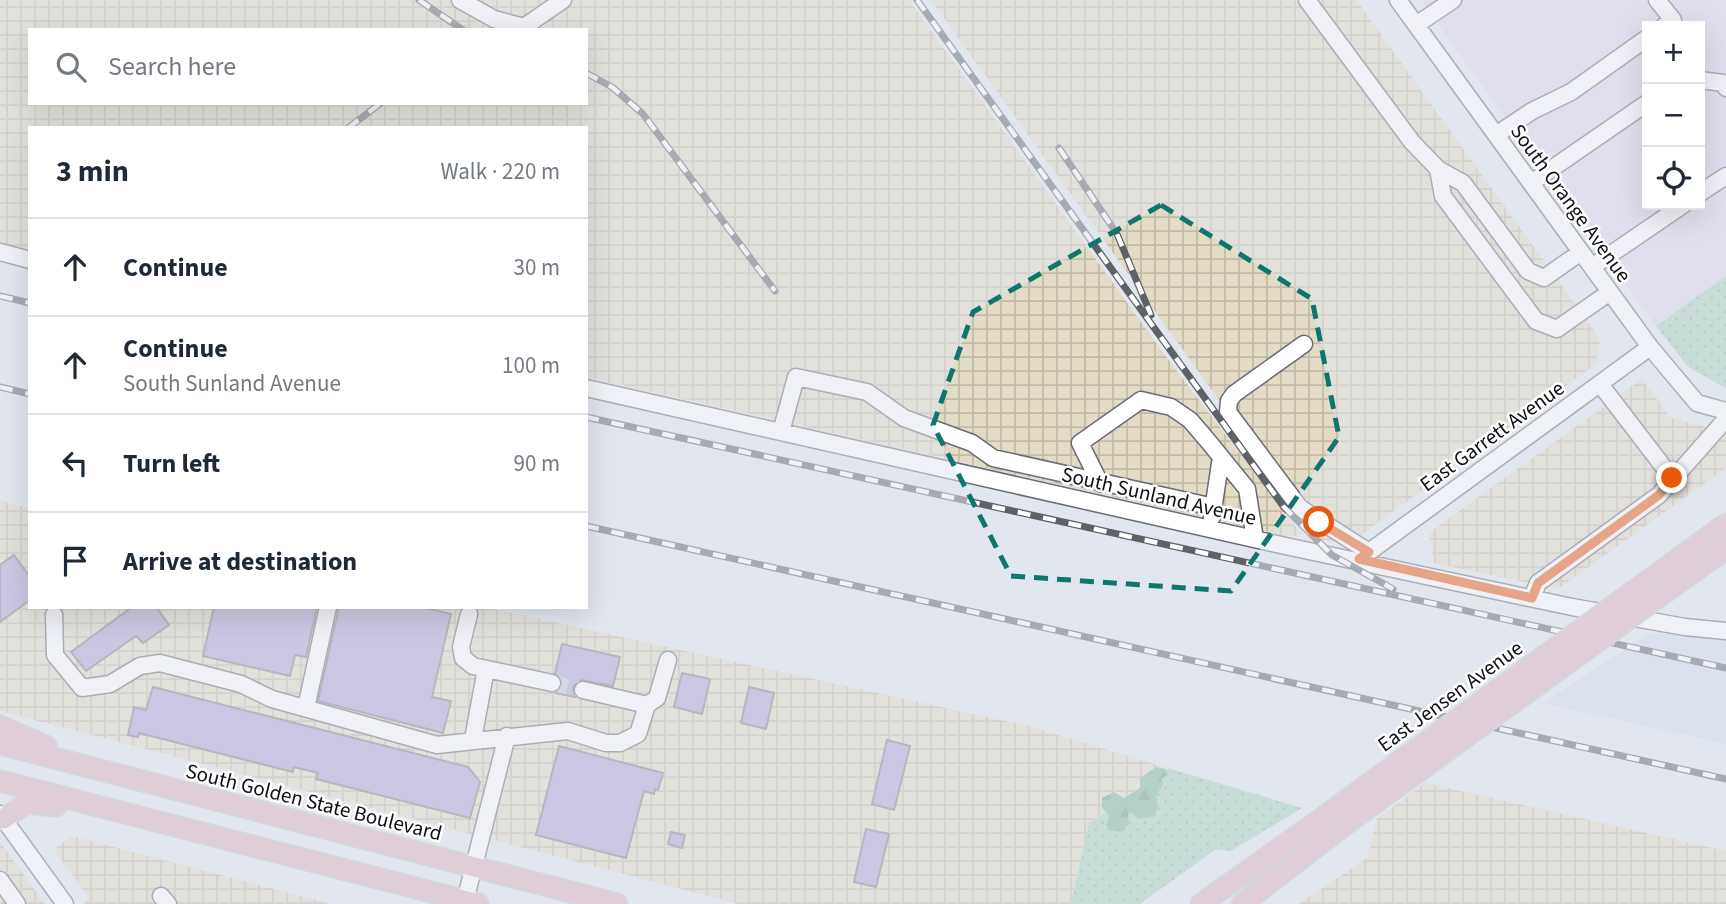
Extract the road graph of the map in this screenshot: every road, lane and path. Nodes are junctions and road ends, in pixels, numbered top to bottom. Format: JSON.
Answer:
{"nodes":[{"id":1,"x":460,"y":0,"type":"edge"},
{"id":2,"x":563,"y":0,"type":"edge"},
{"id":3,"x":1307,"y":0,"type":"edge"},
{"id":4,"x":1398,"y":0,"type":"edge"},
{"id":5,"x":1453,"y":0,"type":"edge"},
{"id":6,"x":1657,"y":0,"type":"edge"},
{"id":7,"x":1671,"y":21,"type":"edge"},
{"id":8,"x":1416,"y":25,"type":"junction"},
{"id":9,"x":1642,"y":42,"type":"edge"},
{"id":10,"x":1705,"y":81,"type":"edge"},
{"id":11,"x":1726,"y":88,"type":"edge"},
{"id":12,"x":1642,"y":106,"type":"edge"},
{"id":13,"x":1496,"y":135,"type":"junction"},
{"id":14,"x":1438,"y":169,"type":"junction"},
{"id":15,"x":1726,"y":176,"type":"edge"},
{"id":16,"x":1531,"y":183,"type":"junction"},
{"id":17,"x":1705,"y":190,"type":"edge"},
{"id":18,"x":1676,"y":210,"type":"edge"},
{"id":19,"x":0,"y":252,"type":"edge"},
{"id":20,"x":1581,"y":252,"type":"junction"},
{"id":21,"x":28,"y":259,"type":"edge"},
{"id":22,"x":1592,"y":267,"type":"junction"},
{"id":23,"x":1610,"y":292,"type":"junction"},
{"id":24,"x":1304,"y":344,"type":"dead end"},
{"id":25,"x":1650,"y":347,"type":"junction"},
{"id":26,"x":1600,"y":384,"type":"junction"},
{"id":27,"x":588,"y":388,"type":"edge"},
{"id":28,"x":1726,"y":411,"type":"edge"},
{"id":29,"x":1726,"y":419,"type":"edge"},
{"id":30,"x":781,"y":432,"type":"junction"},
{"id":31,"x":1221,"y":457,"type":"junction"},
{"id":32,"x":1672,"y":478,"type":"junction"},
{"id":33,"x":1100,"y":483,"type":"junction"},
{"id":34,"x":1213,"y":507,"type":"junction"},
{"id":35,"x":1726,"y":524,"type":"edge"},
{"id":36,"x":1210,"y":529,"type":"junction"},
{"id":37,"x":1255,"y":539,"type":"junction"},
{"id":38,"x":1726,"y":549,"type":"edge"},
{"id":39,"x":1364,"y":556,"type":"junction"},
{"id":40,"x":1532,"y":598,"type":"junction"},
{"id":41,"x":328,"y":609,"type":"edge"},
{"id":42,"x":469,"y":614,"type":"dead end"},
{"id":43,"x":54,"y":615,"type":"dead end"},
{"id":44,"x":1726,"y":631,"type":"edge"},
{"id":45,"x":668,"y":660,"type":"dead end"},
{"id":46,"x":485,"y":669,"type":"junction"},
{"id":47,"x":552,"y":684,"type":"tunnel mouth"},
{"id":48,"x":583,"y":691,"type":"tunnel mouth"},
{"id":49,"x":647,"y":705,"type":"junction"},
{"id":50,"x":306,"y":709,"type":"junction"},
{"id":51,"x":0,"y":726,"type":"edge"},
{"id":52,"x":507,"y":736,"type":"junction"},
{"id":53,"x":473,"y":739,"type":"junction"},
{"id":54,"x":0,"y":744,"type":"edge"},
{"id":55,"x":101,"y":771,"type":"junction"},
{"id":56,"x":0,"y":781,"type":"edge"},
{"id":57,"x":1,"y":818,"type":"edge"},
{"id":58,"x":174,"y":826,"type":"junction"},
{"id":59,"x":1267,"y":855,"type":"junction"},
{"id":60,"x":473,"y":867,"type":"junction"},
{"id":61,"x":0,"y":880,"type":"edge"},
{"id":62,"x":471,"y":902,"type":"edge"},
{"id":63,"x":17,"y":904,"type":"edge"},
{"id":64,"x":65,"y":904,"type":"edge"},
{"id":65,"x":617,"y":904,"type":"edge"},
{"id":66,"x":1189,"y":904,"type":"edge"},
{"id":67,"x":1201,"y":904,"type":"edge"},
{"id":68,"x":1242,"y":904,"type":"edge"}],
"edges":[{"from":1,"to":2,"type":"street"},
{"from":3,"to":14,"type":"street"},
{"from":4,"to":8,"type":"street","name":"South Orange Avenue"},
{"from":5,"to":8,"type":"street"},
{"from":6,"to":7,"type":"street"},
{"from":8,"to":13,"type":"street","name":"South Orange Avenue"},
{"from":9,"to":13,"type":"street"},
{"from":10,"to":11,"type":"street"},
{"from":12,"to":16,"type":"street"},
{"from":13,"to":16,"type":"street","name":"South Orange Avenue"},
{"from":14,"to":20,"type":"street"},
{"from":14,"to":23,"type":"street"},
{"from":15,"to":17,"type":"street"},
{"from":16,"to":20,"type":"street","name":"South Orange Avenue"},
{"from":18,"to":22,"type":"street"},
{"from":19,"to":21,"type":"street"},
{"from":20,"to":22,"type":"street","name":"South Orange Avenue"},
{"from":22,"to":23,"type":"street","name":"South Orange Avenue"},
{"from":23,"to":25,"type":"street","name":"South Orange Avenue"},
{"from":24,"to":39,"type":"street"},
{"from":25,"to":26,"type":"street","name":"East Garrett Avenue"},
{"from":25,"to":28,"type":"street","name":"South Orange Avenue"},
{"from":26,"to":32,"type":"street"},
{"from":26,"to":39,"type":"street","name":"East Garrett Avenue"},
{"from":27,"to":30,"type":"street","name":"South Sunland Avenue"},
{"from":29,"to":32,"type":"street"},
{"from":30,"to":33,"type":"street"},
{"from":30,"to":36,"type":"street","name":"South Sunland Avenue"},
{"from":31,"to":33,"type":"street"},
{"from":31,"to":34,"type":"street"},
{"from":31,"to":37,"type":"street"},
{"from":32,"to":40,"type":"street"},
{"from":33,"to":34,"type":"street"},
{"from":34,"to":36,"type":"street"},
{"from":35,"to":59,"type":"main road","name":"East Jensen Avenue","bridge":true},
{"from":36,"to":37,"type":"street","name":"South Sunland Avenue"},
{"from":37,"to":39,"type":"street","name":"South Sunland Avenue"},
{"from":38,"to":68,"type":"main road","name":"East Jensen Avenue","bridge":true},
{"from":39,"to":40,"type":"street","name":"South Sunland Avenue"},
{"from":40,"to":44,"type":"street","name":"South Sunland Avenue"},
{"from":41,"to":50,"type":"street"},
{"from":42,"to":46,"type":"street"},
{"from":43,"to":50,"type":"street"},
{"from":45,"to":49,"type":"street"},
{"from":46,"to":47,"type":"street"},
{"from":46,"to":53,"type":"street"},
{"from":48,"to":49,"type":"street"},
{"from":49,"to":52,"type":"street"},
{"from":50,"to":53,"type":"street"},
{"from":51,"to":55,"type":"main road"},
{"from":52,"to":53,"type":"street"},
{"from":52,"to":60,"type":"street"},
{"from":54,"to":55,"type":"main road","name":"South Golden State Boulevard"},
{"from":55,"to":60,"type":"main road","name":"South Golden State Boulevard"},
{"from":56,"to":58,"type":"main road"},
{"from":57,"to":58,"type":"main road"},
{"from":57,"to":64,"type":"street"},
{"from":58,"to":62,"type":"main road"},
{"from":59,"to":66,"type":"main road"},
{"from":59,"to":67,"type":"main road","name":"East Jensen Avenue"},
{"from":60,"to":62,"type":"street"},
{"from":60,"to":65,"type":"main road","name":"South Golden State Boulevard"},
{"from":61,"to":63,"type":"street"}]}
